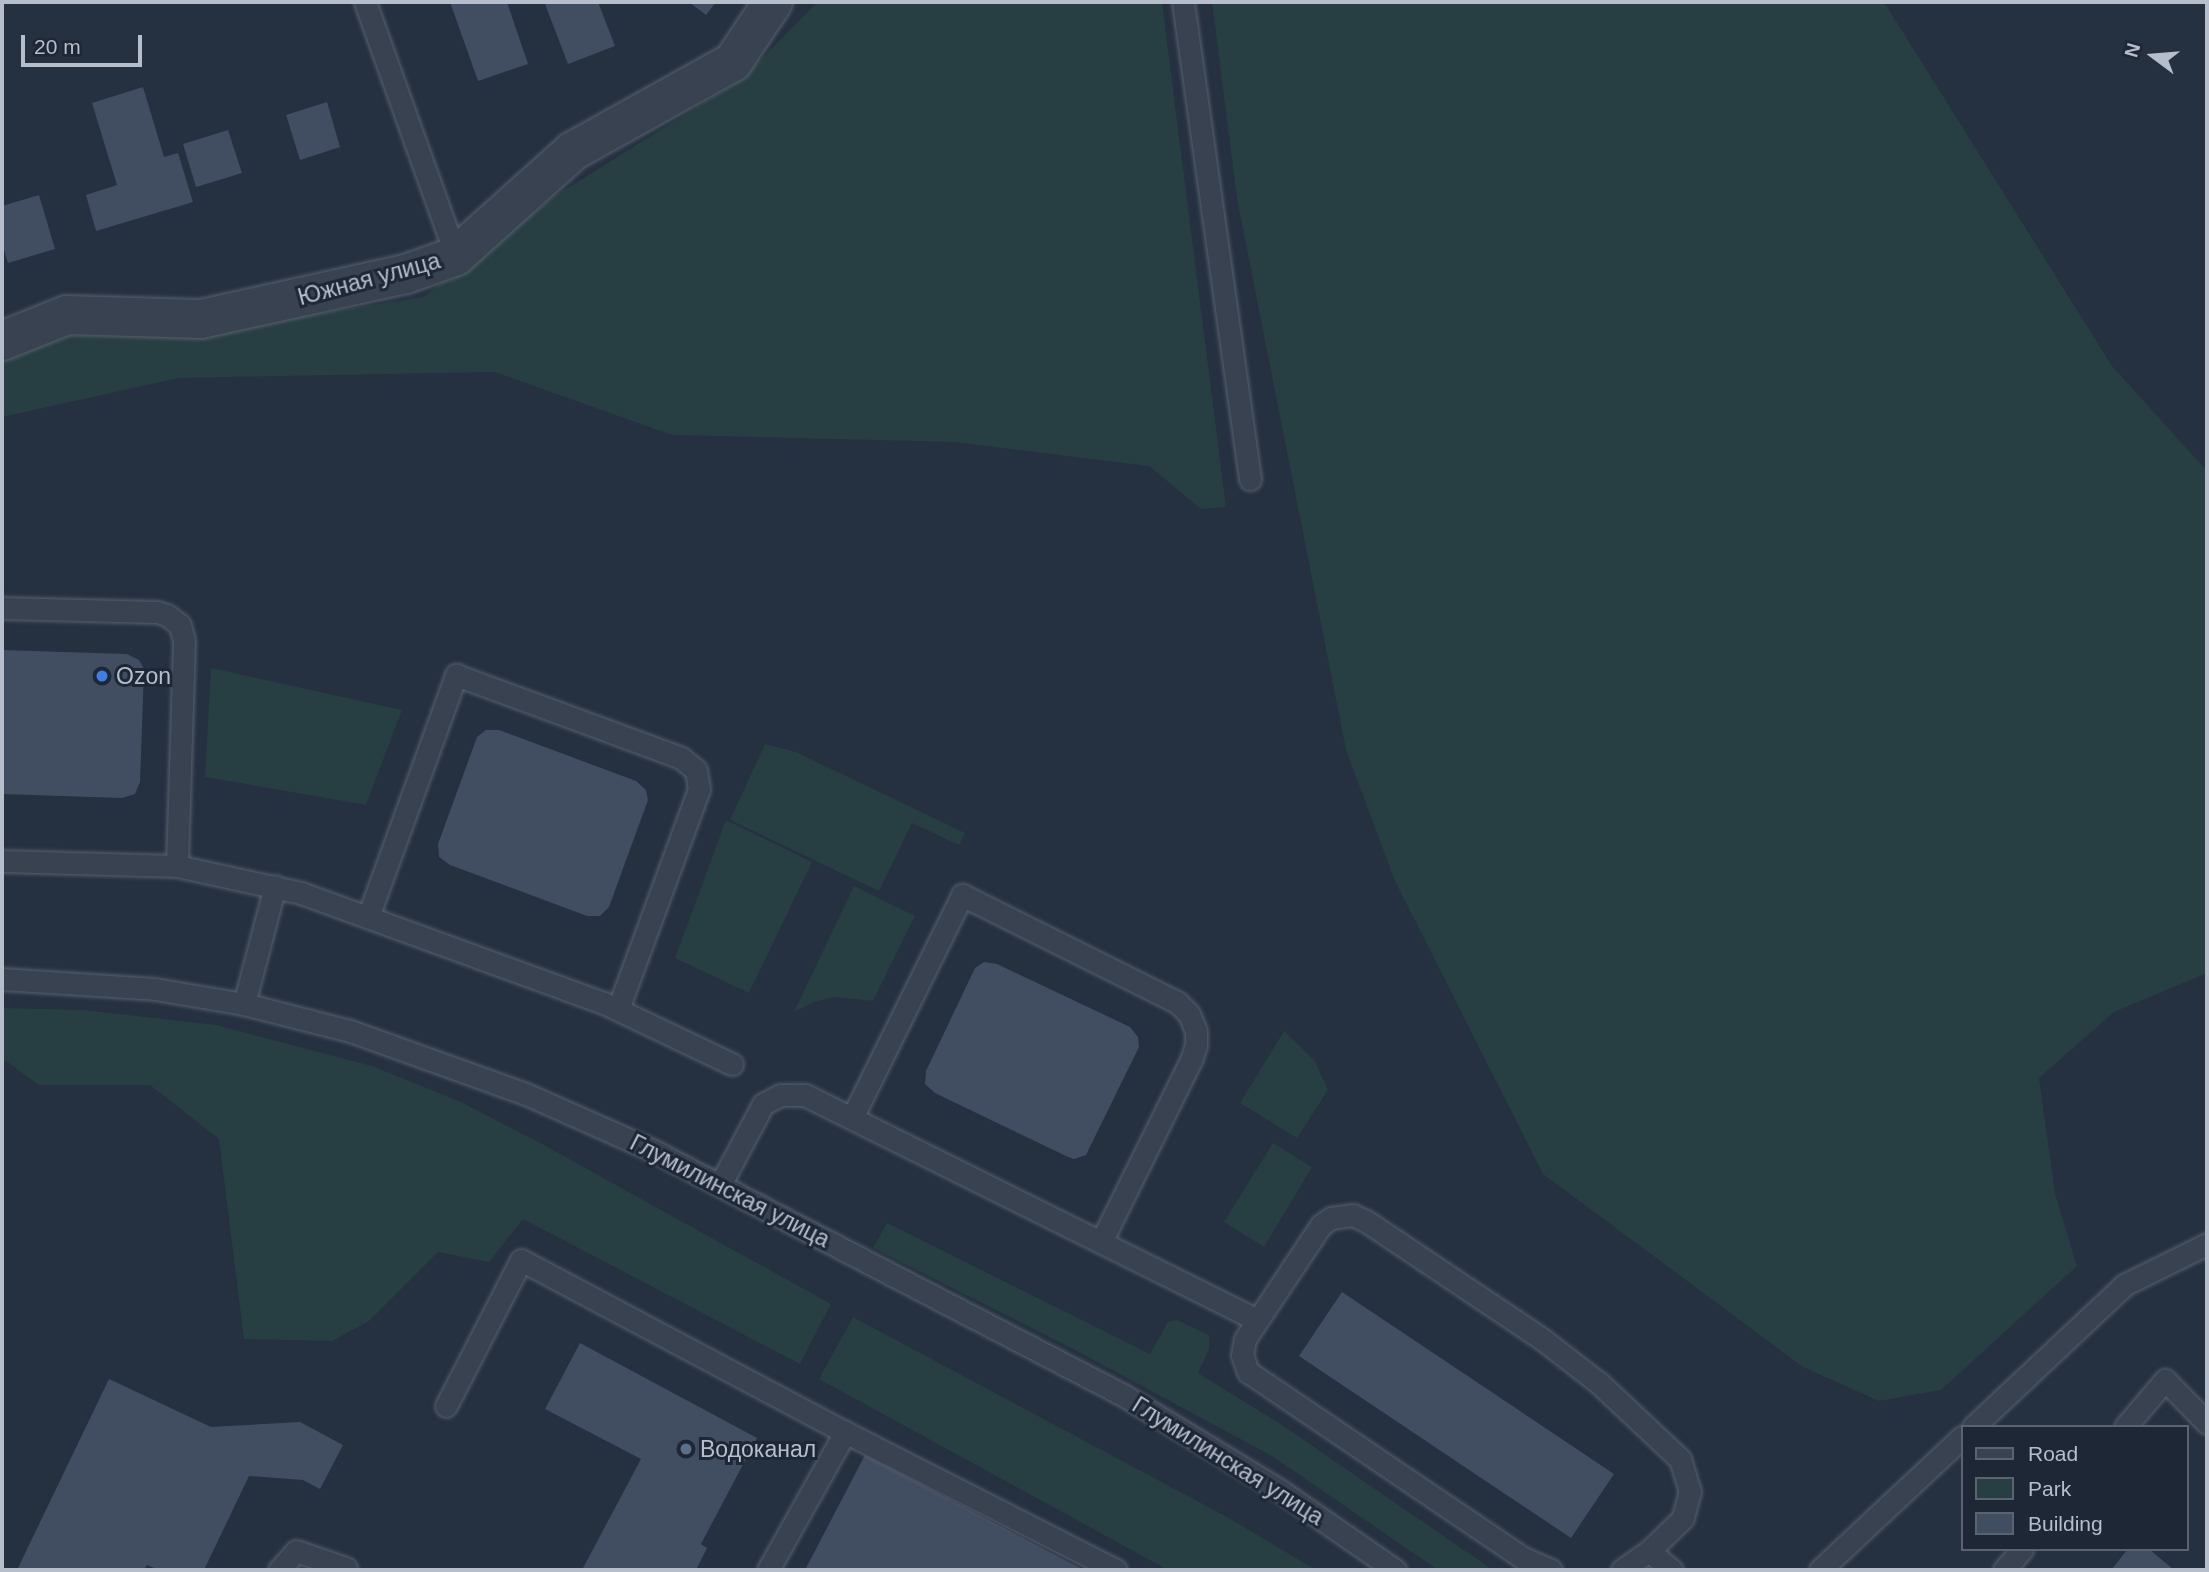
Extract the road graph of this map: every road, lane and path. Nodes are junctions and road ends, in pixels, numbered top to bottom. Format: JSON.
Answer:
{"nodes":[{"id":1,"x":365,"y":2,"type":"edge"},
{"id":2,"x":773,"y":2,"type":"edge"},
{"id":3,"x":1182,"y":2,"type":"edge"},
{"id":4,"x":456,"y":256,"type":"junction"},
{"id":5,"x":2,"y":341,"type":"edge"},
{"id":6,"x":1250,"y":479,"type":"dead end"},
{"id":7,"x":2,"y":608,"type":"edge"},
{"id":8,"x":2,"y":861,"type":"edge"},
{"id":9,"x":177,"y":866,"type":"junction"},
{"id":10,"x":275,"y":886,"type":"junction"},
{"id":11,"x":368,"y":917,"type":"junction"},
{"id":12,"x":2,"y":979,"type":"edge"},
{"id":13,"x":244,"y":1004,"type":"junction"},
{"id":14,"x":618,"y":1009,"type":"junction"},
{"id":15,"x":733,"y":1065,"type":"dead end"},
{"id":16,"x":852,"y":1118,"type":"junction"},
{"id":17,"x":720,"y":1185,"type":"junction"},
{"id":18,"x":1101,"y":1242,"type":"junction"},
{"id":19,"x":2207,"y":1244,"type":"edge"},
{"id":20,"x":1258,"y":1320,"type":"junction"},
{"id":21,"x":446,"y":1406,"type":"dead end"},
{"id":22,"x":2207,"y":1423,"type":"edge"},
{"id":23,"x":1975,"y":1425,"type":"edge"},
{"id":24,"x":2128,"y":1425,"type":"edge"},
{"id":25,"x":845,"y":1432,"type":"junction"},
{"id":26,"x":1960,"y":1439,"type":"edge"},
{"id":27,"x":1649,"y":1551,"type":"junction"},
{"id":28,"x":2020,"y":1551,"type":"edge"},
{"id":29,"x":346,"y":1567,"type":"dead end"},
{"id":30,"x":279,"y":1570,"type":"edge"},
{"id":31,"x":768,"y":1570,"type":"edge"},
{"id":32,"x":1116,"y":1570,"type":"edge"},
{"id":33,"x":1395,"y":1570,"type":"edge"},
{"id":34,"x":1551,"y":1570,"type":"edge"},
{"id":35,"x":1622,"y":1570,"type":"edge"},
{"id":36,"x":1672,"y":1570,"type":"edge"},
{"id":37,"x":1820,"y":1570,"type":"edge"},
{"id":38,"x":2004,"y":1570,"type":"edge"}],
"edges":[{"from":1,"to":4,"type":"lane"},
{"from":2,"to":4,"type":"street","name":"Южная улица"},
{"from":3,"to":6,"type":"lane"},
{"from":4,"to":5,"type":"street","name":"Южная улица"},
{"from":7,"to":9,"type":"lane"},
{"from":8,"to":9,"type":"lane"},
{"from":9,"to":10,"type":"lane"},
{"from":10,"to":11,"type":"lane"},
{"from":10,"to":13,"type":"lane"},
{"from":11,"to":14,"type":"lane"},
{"from":11,"to":14,"type":"lane"},
{"from":12,"to":13,"type":"lane","name":"Глумилинская улица"},
{"from":13,"to":17,"type":"lane","name":"Глумилинская улица"},
{"from":14,"to":15,"type":"lane"},
{"from":16,"to":17,"type":"lane"},
{"from":16,"to":18,"type":"lane"},
{"from":16,"to":18,"type":"lane"},
{"from":17,"to":33,"type":"lane","name":"Глумилинская улица"},
{"from":18,"to":20,"type":"lane"},
{"from":19,"to":23,"type":"lane"},
{"from":20,"to":27,"type":"lane"},
{"from":20,"to":34,"type":"lane"},
{"from":21,"to":25,"type":"lane"},
{"from":22,"to":24,"type":"lane"},
{"from":25,"to":31,"type":"lane"},
{"from":25,"to":32,"type":"lane"},
{"from":26,"to":37,"type":"lane"},
{"from":27,"to":35,"type":"lane"},
{"from":27,"to":36,"type":"lane"},
{"from":28,"to":38,"type":"lane"},
{"from":29,"to":30,"type":"lane"}]}
